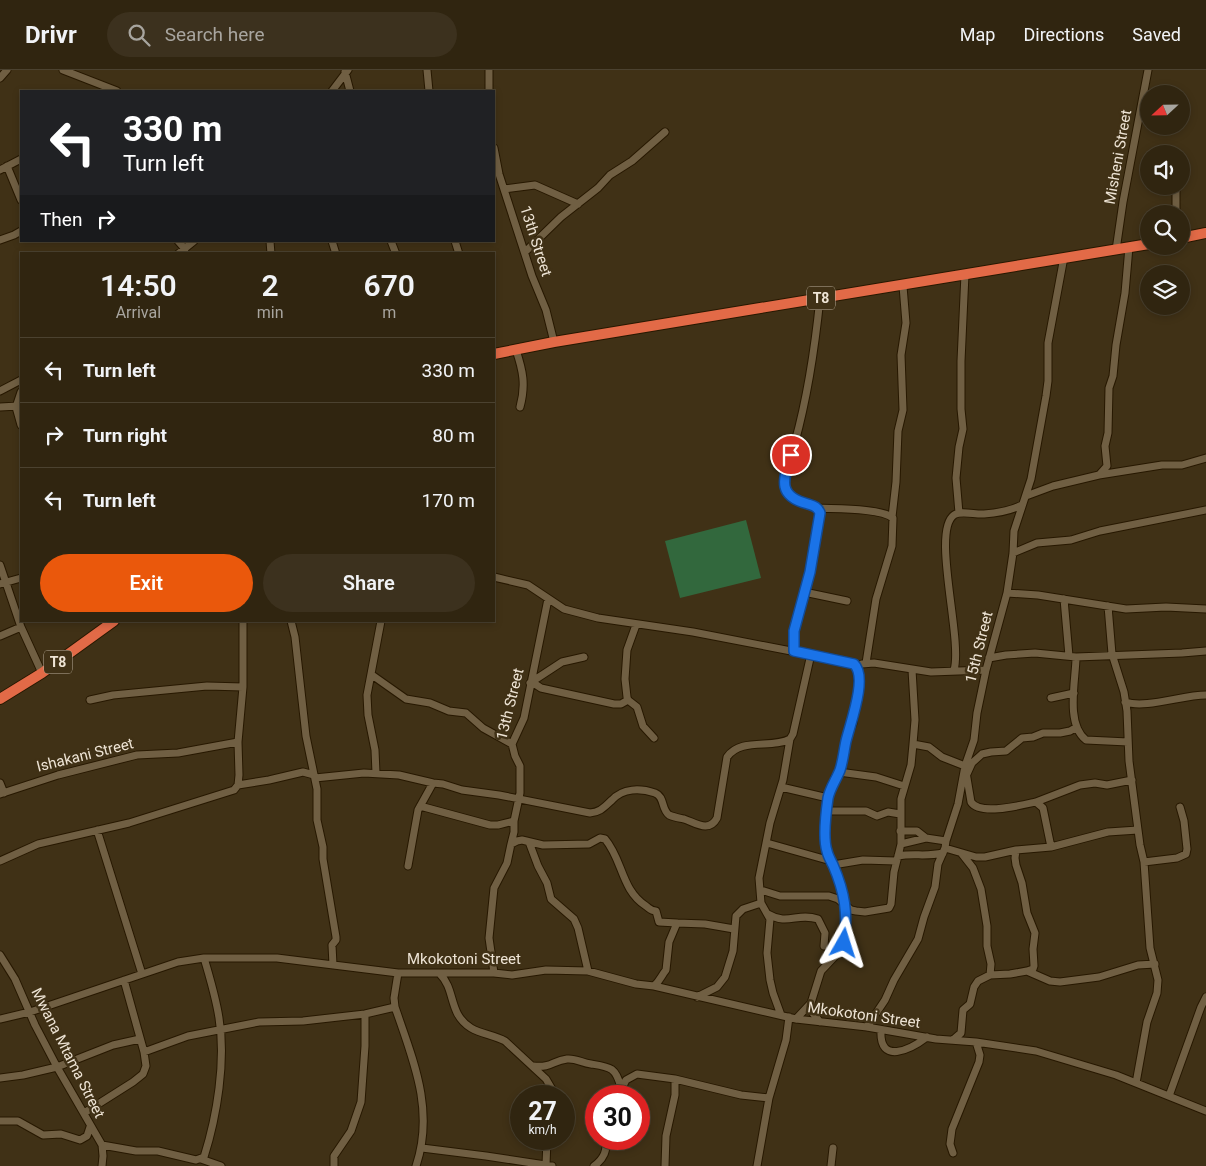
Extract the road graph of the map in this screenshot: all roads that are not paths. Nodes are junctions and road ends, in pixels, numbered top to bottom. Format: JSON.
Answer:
{"nodes":[{"id":1,"x":7,"y":70,"type":"edge"},
{"id":2,"x":63,"y":70,"type":"edge"},
{"id":3,"x":427,"y":70,"type":"edge"},
{"id":4,"x":488,"y":70,"type":"edge"},
{"id":5,"x":1148,"y":70,"type":"edge"},
{"id":6,"x":346,"y":71,"type":"edge"},
{"id":7,"x":0,"y":78,"type":"edge"},
{"id":8,"x":114,"y":90,"type":"edge"},
{"id":9,"x":333,"y":90,"type":"edge"},
{"id":10,"x":350,"y":90,"type":"edge"},
{"id":11,"x":429,"y":90,"type":"edge"},
{"id":12,"x":489,"y":90,"type":"edge"},
{"id":13,"x":664,"y":132,"type":"dead end"},
{"id":14,"x":495,"y":157,"type":"edge"},
{"id":15,"x":20,"y":160,"type":"edge"},
{"id":16,"x":7,"y":166,"type":"junction"},
{"id":17,"x":0,"y":170,"type":"edge"},
{"id":18,"x":497,"y":174,"type":"edge"},
{"id":19,"x":504,"y":189,"type":"junction"},
{"id":20,"x":20,"y":198,"type":"edge"},
{"id":21,"x":578,"y":204,"type":"junction"},
{"id":22,"x":20,"y":232,"type":"edge"},
{"id":23,"x":1206,"y":233,"type":"edge"},
{"id":24,"x":1190,"y":236,"type":"edge"},
{"id":25,"x":0,"y":240,"type":"edge"},
{"id":26,"x":179,"y":242,"type":"edge"},
{"id":27,"x":193,"y":242,"type":"edge"},
{"id":28,"x":1140,"y":245,"type":"edge"},
{"id":29,"x":1129,"y":247,"type":"junction"},
{"id":30,"x":185,"y":248,"type":"junction"},
{"id":31,"x":1116,"y":250,"type":"junction"},
{"id":32,"x":180,"y":252,"type":"edge"},
{"id":33,"x":524,"y":252,"type":"junction"},
{"id":34,"x":1064,"y":257,"type":"junction"},
{"id":35,"x":965,"y":274,"type":"junction"},
{"id":36,"x":903,"y":286,"type":"junction"},
{"id":37,"x":820,"y":298,"type":"junction"},
{"id":38,"x":554,"y":342,"type":"junction"},
{"id":39,"x":516,"y":350,"type":"junction"},
{"id":40,"x":495,"y":354,"type":"edge"},
{"id":41,"x":20,"y":381,"type":"edge"},
{"id":42,"x":0,"y":391,"type":"edge"},
{"id":43,"x":19,"y":406,"type":"edge"},
{"id":44,"x":0,"y":407,"type":"edge"},
{"id":45,"x":520,"y":407,"type":"dead end"},
{"id":46,"x":1206,"y":458,"type":"edge"},
{"id":47,"x":1098,"y":475,"type":"junction"},
{"id":48,"x":1026,"y":496,"type":"junction"},
{"id":49,"x":1022,"y":505,"type":"junction"},
{"id":50,"x":818,"y":508,"type":"junction"},
{"id":51,"x":1206,"y":510,"type":"edge"},
{"id":52,"x":959,"y":513,"type":"junction"},
{"id":53,"x":892,"y":517,"type":"junction"},
{"id":54,"x":1013,"y":553,"type":"junction"},
{"id":55,"x":0,"y":564,"type":"edge"},
{"id":56,"x":495,"y":577,"type":"edge"},
{"id":57,"x":20,"y":578,"type":"edge"},
{"id":58,"x":3,"y":583,"type":"edge"},
{"id":59,"x":804,"y":592,"type":"junction"},
{"id":60,"x":1007,"y":593,"type":"junction"},
{"id":61,"x":548,"y":599,"type":"junction"},
{"id":62,"x":1064,"y":599,"type":"junction"},
{"id":63,"x":847,"y":601,"type":"dead end"},
{"id":64,"x":1108,"y":606,"type":"junction"},
{"id":65,"x":1206,"y":609,"type":"edge"},
{"id":66,"x":113,"y":622,"type":"edge"},
{"id":67,"x":243,"y":622,"type":"edge"},
{"id":68,"x":291,"y":622,"type":"edge"},
{"id":69,"x":381,"y":622,"type":"edge"},
{"id":70,"x":636,"y":625,"type":"junction"},
{"id":71,"x":21,"y":627,"type":"junction"},
{"id":72,"x":0,"y":636,"type":"edge"},
{"id":73,"x":794,"y":651,"type":"junction"},
{"id":74,"x":1206,"y":651,"type":"edge"},
{"id":75,"x":811,"y":654,"type":"junction"},
{"id":76,"x":1112,"y":654,"type":"junction"},
{"id":77,"x":1072,"y":656,"type":"junction"},
{"id":78,"x":584,"y":657,"type":"dead end"},
{"id":79,"x":989,"y":658,"type":"junction"},
{"id":80,"x":866,"y":663,"type":"junction"},
{"id":81,"x":857,"y":666,"type":"junction"},
{"id":82,"x":912,"y":670,"type":"junction"},
{"id":83,"x":954,"y":670,"type":"junction"},
{"id":84,"x":986,"y":670,"type":"junction"},
{"id":85,"x":42,"y":673,"type":"junction"},
{"id":86,"x":372,"y":675,"type":"junction"},
{"id":87,"x":531,"y":683,"type":"junction"},
{"id":88,"x":243,"y":687,"type":"junction"},
{"id":89,"x":1074,"y":694,"type":"junction"},
{"id":90,"x":1206,"y":695,"type":"edge"},
{"id":91,"x":1051,"y":698,"type":"dead end"},
{"id":92,"x":0,"y":699,"type":"edge"},
{"id":93,"x":90,"y":700,"type":"dead end"},
{"id":94,"x":628,"y":700,"type":"junction"},
{"id":95,"x":1125,"y":702,"type":"junction"},
{"id":96,"x":1077,"y":727,"type":"junction"},
{"id":97,"x":654,"y":738,"type":"dead end"},
{"id":98,"x":790,"y":739,"type":"junction"},
{"id":99,"x":238,"y":742,"type":"junction"},
{"id":100,"x":1128,"y":742,"type":"junction"},
{"id":101,"x":512,"y":744,"type":"junction"},
{"id":102,"x":914,"y":744,"type":"junction"},
{"id":103,"x":965,"y":766,"type":"junction"},
{"id":104,"x":839,"y":772,"type":"junction"},
{"id":105,"x":376,"y":773,"type":"junction"},
{"id":106,"x":967,"y":774,"type":"junction"},
{"id":107,"x":315,"y":777,"type":"junction"},
{"id":108,"x":1132,"y":780,"type":"junction"},
{"id":109,"x":0,"y":782,"type":"edge"},
{"id":110,"x":433,"y":784,"type":"junction"},
{"id":111,"x":238,"y":785,"type":"junction"},
{"id":112,"x":904,"y":786,"type":"junction"},
{"id":113,"x":781,"y":787,"type":"junction"},
{"id":114,"x":2,"y":793,"type":"edge"},
{"id":115,"x":828,"y":798,"type":"junction"},
{"id":116,"x":519,"y":800,"type":"junction"},
{"id":117,"x":1036,"y":802,"type":"junction"},
{"id":118,"x":420,"y":806,"type":"junction"},
{"id":119,"x":1180,"y":807,"type":"dead end"},
{"id":120,"x":828,"y":811,"type":"junction"},
{"id":121,"x":900,"y":814,"type":"junction"},
{"id":122,"x":514,"y":821,"type":"junction"},
{"id":123,"x":97,"y":830,"type":"junction"},
{"id":124,"x":1138,"y":830,"type":"junction"},
{"id":125,"x":900,"y":831,"type":"junction"},
{"id":126,"x":926,"y":838,"type":"junction"},
{"id":127,"x":529,"y":842,"type":"junction"},
{"id":128,"x":767,"y":843,"type":"junction"},
{"id":129,"x":511,"y":844,"type":"junction"},
{"id":130,"x":900,"y":844,"type":"junction"},
{"id":131,"x":945,"y":847,"type":"junction"},
{"id":132,"x":1051,"y":847,"type":"junction"},
{"id":133,"x":1016,"y":850,"type":"junction"},
{"id":134,"x":962,"y":854,"type":"junction"},
{"id":135,"x":897,"y":858,"type":"junction"},
{"id":136,"x":0,"y":861,"type":"edge"},
{"id":137,"x":1144,"y":862,"type":"junction"},
{"id":138,"x":832,"y":863,"type":"junction"},
{"id":139,"x":408,"y":866,"type":"dead end"},
{"id":140,"x":761,"y":890,"type":"junction"},
{"id":141,"x":761,"y":903,"type":"junction"},
{"id":142,"x":846,"y":905,"type":"junction"},
{"id":143,"x":768,"y":914,"type":"junction"},
{"id":144,"x":677,"y":922,"type":"junction"},
{"id":145,"x":734,"y":929,"type":"junction"},
{"id":146,"x":824,"y":946,"type":"dead end"},
{"id":147,"x":0,"y":955,"type":"edge"},
{"id":148,"x":204,"y":958,"type":"junction"},
{"id":149,"x":1155,"y":964,"type":"junction"},
{"id":150,"x":333,"y":965,"type":"junction"},
{"id":151,"x":588,"y":971,"type":"junction"},
{"id":152,"x":1027,"y":971,"type":"junction"},
{"id":153,"x":398,"y":973,"type":"junction"},
{"id":154,"x":494,"y":973,"type":"junction"},
{"id":155,"x":142,"y":974,"type":"junction"},
{"id":156,"x":440,"y":974,"type":"junction"},
{"id":157,"x":990,"y":975,"type":"junction"},
{"id":158,"x":124,"y":980,"type":"junction"},
{"id":159,"x":654,"y":986,"type":"junction"},
{"id":160,"x":696,"y":997,"type":"junction"},
{"id":161,"x":1206,"y":997,"type":"edge"},
{"id":162,"x":811,"y":1003,"type":"junction"},
{"id":163,"x":395,"y":1008,"type":"junction"},
{"id":164,"x":30,"y":1012,"type":"junction"},
{"id":165,"x":365,"y":1014,"type":"junction"},
{"id":166,"x":781,"y":1015,"type":"junction"},
{"id":167,"x":792,"y":1018,"type":"junction"},
{"id":168,"x":0,"y":1019,"type":"edge"},
{"id":169,"x":820,"y":1022,"type":"junction"},
{"id":170,"x":867,"y":1027,"type":"junction"},
{"id":171,"x":221,"y":1030,"type":"junction"},
{"id":172,"x":881,"y":1030,"type":"junction"},
{"id":173,"x":927,"y":1038,"type":"junction"},
{"id":174,"x":140,"y":1039,"type":"junction"},
{"id":175,"x":957,"y":1040,"type":"junction"},
{"id":176,"x":976,"y":1042,"type":"junction"},
{"id":177,"x":144,"y":1052,"type":"junction"},
{"id":178,"x":532,"y":1066,"type":"junction"},
{"id":179,"x":57,"y":1068,"type":"junction"},
{"id":180,"x":0,"y":1078,"type":"edge"},
{"id":181,"x":675,"y":1078,"type":"junction"},
{"id":182,"x":1136,"y":1082,"type":"junction"},
{"id":183,"x":551,"y":1085,"type":"edge"},
{"id":184,"x":620,"y":1085,"type":"edge"},
{"id":185,"x":623,"y":1085,"type":"edge"},
{"id":186,"x":1169,"y":1096,"type":"junction"},
{"id":187,"x":769,"y":1098,"type":"junction"},
{"id":188,"x":1206,"y":1111,"type":"edge"},
{"id":189,"x":84,"y":1113,"type":"junction"},
{"id":190,"x":0,"y":1121,"type":"edge"},
{"id":191,"x":90,"y":1127,"type":"junction"},
{"id":192,"x":102,"y":1146,"type":"junction"},
{"id":193,"x":422,"y":1148,"type":"junction"},
{"id":194,"x":833,"y":1148,"type":"dead end"},
{"id":195,"x":548,"y":1150,"type":"edge"},
{"id":196,"x":606,"y":1150,"type":"edge"},
{"id":197,"x":953,"y":1153,"type":"dead end"},
{"id":198,"x":201,"y":1159,"type":"junction"},
{"id":199,"x":549,"y":1165,"type":"edge"},
{"id":200,"x":102,"y":1166,"type":"edge"},
{"id":201,"x":221,"y":1166,"type":"edge"},
{"id":202,"x":334,"y":1166,"type":"edge"},
{"id":203,"x":416,"y":1166,"type":"edge"},
{"id":204,"x":594,"y":1166,"type":"edge"},
{"id":205,"x":665,"y":1166,"type":"edge"},
{"id":206,"x":757,"y":1166,"type":"edge"},
{"id":207,"x":831,"y":1166,"type":"edge"}],
"edges":[{"from":1,"to":7,"type":"street"},
{"from":2,"to":8,"type":"street"},
{"from":3,"to":11,"type":"street"},
{"from":4,"to":12,"type":"street"},
{"from":5,"to":31,"type":"street","name":"Misheni Street"},
{"from":6,"to":9,"type":"street"},
{"from":6,"to":10,"type":"street"},
{"from":13,"to":21,"type":"street"},
{"from":14,"to":18,"type":"street","name":"13th Street"},
{"from":15,"to":16,"type":"street"},
{"from":16,"to":17,"type":"street"},
{"from":16,"to":20,"type":"street"},
{"from":18,"to":19,"type":"street","name":"13th Street"},
{"from":19,"to":21,"type":"street"},
{"from":19,"to":33,"type":"street","name":"13th Street"},
{"from":21,"to":33,"type":"street"},
{"from":22,"to":25,"type":"street"},
{"from":23,"to":24,"type":"highway"},
{"from":26,"to":30,"type":"street"},
{"from":27,"to":30,"type":"street"},
{"from":28,"to":29,"type":"highway","number":"T8"},
{"from":29,"to":31,"type":"highway","number":"T8"},
{"from":29,"to":47,"type":"street"},
{"from":30,"to":32,"type":"street"},
{"from":31,"to":34,"type":"highway","number":"T8"},
{"from":33,"to":38,"type":"street","name":"13th Street"},
{"from":34,"to":35,"type":"highway","number":"T8"},
{"from":34,"to":48,"type":"street","name":"15th Street"},
{"from":35,"to":36,"type":"highway","number":"T8"},
{"from":35,"to":52,"type":"street"},
{"from":36,"to":37,"type":"highway","number":"T8"},
{"from":36,"to":53,"type":"street"},
{"from":37,"to":38,"type":"highway","number":"T8"},
{"from":37,"to":50,"type":"street"},
{"from":38,"to":39,"type":"highway","number":"T8"},
{"from":39,"to":40,"type":"highway","number":"T8"},
{"from":39,"to":45,"type":"street"},
{"from":41,"to":42,"type":"street"},
{"from":43,"to":44,"type":"street"},
{"from":46,"to":47,"type":"street"},
{"from":47,"to":48,"type":"street"},
{"from":48,"to":49,"type":"street","name":"15th Street"},
{"from":49,"to":52,"type":"street"},
{"from":49,"to":54,"type":"street","name":"15th Street"},
{"from":50,"to":53,"type":"street"},
{"from":50,"to":59,"type":"street"},
{"from":51,"to":54,"type":"street"},
{"from":52,"to":83,"type":"street"},
{"from":53,"to":80,"type":"street"},
{"from":54,"to":60,"type":"street","name":"15th Street"},
{"from":55,"to":58,"type":"street"},
{"from":56,"to":61,"type":"street"},
{"from":57,"to":58,"type":"street"},
{"from":58,"to":71,"type":"street"},
{"from":59,"to":63,"type":"street"},
{"from":59,"to":73,"type":"street"},
{"from":60,"to":62,"type":"street"},
{"from":60,"to":79,"type":"street","name":"15th Street"},
{"from":61,"to":70,"type":"street"},
{"from":61,"to":87,"type":"street","name":"13th Street"},
{"from":62,"to":64,"type":"street"},
{"from":62,"to":77,"type":"street"},
{"from":64,"to":65,"type":"street"},
{"from":64,"to":76,"type":"street"},
{"from":66,"to":85,"type":"highway","number":"T8"},
{"from":67,"to":88,"type":"street"},
{"from":68,"to":107,"type":"street"},
{"from":69,"to":86,"type":"street"},
{"from":70,"to":73,"type":"street"},
{"from":70,"to":94,"type":"street"},
{"from":71,"to":72,"type":"street"},
{"from":71,"to":85,"type":"street"},
{"from":73,"to":75,"type":"street"},
{"from":74,"to":76,"type":"street"},
{"from":75,"to":81,"type":"street"},
{"from":75,"to":98,"type":"street"},
{"from":76,"to":77,"type":"street"},
{"from":76,"to":95,"type":"street"},
{"from":77,"to":79,"type":"street"},
{"from":77,"to":89,"type":"street"},
{"from":78,"to":87,"type":"street"},
{"from":79,"to":84,"type":"street","name":"15th Street"},
{"from":80,"to":81,"type":"street"},
{"from":80,"to":82,"type":"street"},
{"from":81,"to":104,"type":"street"},
{"from":82,"to":83,"type":"street"},
{"from":82,"to":102,"type":"street"},
{"from":83,"to":84,"type":"street"},
{"from":84,"to":103,"type":"street","name":"15th Street"},
{"from":85,"to":92,"type":"highway","number":"T8"},
{"from":86,"to":101,"type":"street"},
{"from":86,"to":105,"type":"street"},
{"from":87,"to":94,"type":"street"},
{"from":87,"to":101,"type":"street","name":"13th Street"},
{"from":88,"to":93,"type":"street"},
{"from":88,"to":99,"type":"street"},
{"from":89,"to":91,"type":"street"},
{"from":89,"to":96,"type":"street"},
{"from":90,"to":95,"type":"street"},
{"from":94,"to":97,"type":"street"},
{"from":95,"to":100,"type":"street"},
{"from":96,"to":100,"type":"street"},
{"from":96,"to":106,"type":"street"},
{"from":98,"to":113,"type":"street"},
{"from":98,"to":116,"type":"street"},
{"from":99,"to":111,"type":"street"},
{"from":99,"to":114,"type":"street","name":"Ishakani Street"},
{"from":100,"to":108,"type":"street"},
{"from":101,"to":116,"type":"street","name":"13th Street"},
{"from":102,"to":103,"type":"street"},
{"from":102,"to":112,"type":"street"},
{"from":103,"to":106,"type":"street"},
{"from":103,"to":131,"type":"street","name":"15th Street"},
{"from":104,"to":112,"type":"street"},
{"from":104,"to":115,"type":"street"},
{"from":105,"to":107,"type":"street"},
{"from":105,"to":110,"type":"street"},
{"from":106,"to":117,"type":"street"},
{"from":107,"to":111,"type":"street"},
{"from":107,"to":150,"type":"street"},
{"from":108,"to":117,"type":"street"},
{"from":108,"to":124,"type":"street"},
{"from":109,"to":114,"type":"street"},
{"from":110,"to":116,"type":"street"},
{"from":110,"to":118,"type":"street"},
{"from":111,"to":123,"type":"street"},
{"from":112,"to":121,"type":"street"},
{"from":113,"to":115,"type":"street"},
{"from":113,"to":128,"type":"street"},
{"from":115,"to":120,"type":"street"},
{"from":116,"to":122,"type":"street","name":"13th Street"},
{"from":117,"to":132,"type":"street"},
{"from":118,"to":122,"type":"street"},
{"from":118,"to":139,"type":"street"},
{"from":119,"to":137,"type":"street"},
{"from":120,"to":121,"type":"street"},
{"from":120,"to":138,"type":"street"},
{"from":121,"to":125,"type":"street"},
{"from":122,"to":129,"type":"street","name":"13th Street"},
{"from":123,"to":136,"type":"street"},
{"from":123,"to":155,"type":"street"},
{"from":124,"to":132,"type":"street"},
{"from":124,"to":137,"type":"street"},
{"from":125,"to":126,"type":"street"},
{"from":125,"to":130,"type":"street"},
{"from":126,"to":130,"type":"street"},
{"from":126,"to":131,"type":"street"},
{"from":127,"to":129,"type":"street"},
{"from":127,"to":144,"type":"street"},
{"from":127,"to":151,"type":"street"},
{"from":128,"to":138,"type":"street"},
{"from":128,"to":140,"type":"street"},
{"from":129,"to":154,"type":"street","name":"13th Street"},
{"from":130,"to":135,"type":"street"},
{"from":131,"to":134,"type":"street"},
{"from":131,"to":135,"type":"street"},
{"from":131,"to":170,"type":"street","name":"15th Street"},
{"from":132,"to":133,"type":"street"},
{"from":133,"to":134,"type":"street"},
{"from":133,"to":152,"type":"street"},
{"from":134,"to":157,"type":"street"},
{"from":135,"to":138,"type":"street"},
{"from":135,"to":142,"type":"street"},
{"from":137,"to":149,"type":"street"},
{"from":138,"to":142,"type":"street"},
{"from":140,"to":141,"type":"street"},
{"from":140,"to":142,"type":"street"},
{"from":141,"to":143,"type":"street"},
{"from":141,"to":145,"type":"street"},
{"from":142,"to":162,"type":"street"},
{"from":143,"to":146,"type":"street"},
{"from":143,"to":166,"type":"street"},
{"from":144,"to":145,"type":"street"},
{"from":144,"to":159,"type":"street"},
{"from":145,"to":160,"type":"street"},
{"from":147,"to":164,"type":"street","name":"Mwana Mtama Street"},
{"from":148,"to":150,"type":"street","name":"Mkokotoni Street"},
{"from":148,"to":155,"type":"street","name":"Mkokotoni Street"},
{"from":148,"to":171,"type":"street"},
{"from":149,"to":152,"type":"street"},
{"from":149,"to":182,"type":"street"},
{"from":150,"to":153,"type":"street","name":"Mkokotoni Street"},
{"from":151,"to":154,"type":"street","name":"Mkokotoni Street"},
{"from":151,"to":159,"type":"street","name":"Mkokotoni Street"},
{"from":152,"to":157,"type":"street"},
{"from":153,"to":156,"type":"street","name":"Mkokotoni Street"},
{"from":153,"to":163,"type":"street"},
{"from":154,"to":156,"type":"street","name":"Mkokotoni Street"},
{"from":155,"to":158,"type":"street","name":"Mkokotoni Street"},
{"from":156,"to":178,"type":"street"},
{"from":157,"to":175,"type":"street"},
{"from":158,"to":164,"type":"street","name":"Mkokotoni Street"},
{"from":158,"to":174,"type":"street"},
{"from":159,"to":160,"type":"street","name":"Mkokotoni Street"},
{"from":160,"to":166,"type":"street","name":"Mkokotoni Street"},
{"from":161,"to":186,"type":"street"},
{"from":162,"to":167,"type":"street"},
{"from":162,"to":169,"type":"street"},
{"from":163,"to":165,"type":"street"},
{"from":163,"to":193,"type":"street"},
{"from":164,"to":168,"type":"street","name":"Mkokotoni Street"},
{"from":164,"to":179,"type":"street","name":"Mwana Mtama Street"},
{"from":165,"to":171,"type":"street"},
{"from":165,"to":202,"type":"street"},
{"from":166,"to":167,"type":"street","name":"Mkokotoni Street"},
{"from":167,"to":169,"type":"street","name":"Mkokotoni Street"},
{"from":167,"to":187,"type":"street"},
{"from":169,"to":170,"type":"street","name":"Mkokotoni Street"},
{"from":170,"to":172,"type":"street","name":"Mkokotoni Street"},
{"from":171,"to":177,"type":"street"},
{"from":171,"to":198,"type":"street"},
{"from":172,"to":173,"type":"street","name":"Mkokotoni Street"},
{"from":172,"to":173,"type":"street"},
{"from":173,"to":175,"type":"street","name":"Mkokotoni Street"},
{"from":174,"to":177,"type":"street"},
{"from":174,"to":179,"type":"street"},
{"from":175,"to":176,"type":"street","name":"Mkokotoni Street"},
{"from":176,"to":182,"type":"street","name":"Mkokotoni Street"},
{"from":176,"to":197,"type":"street"},
{"from":177,"to":189,"type":"street"},
{"from":178,"to":183,"type":"street"},
{"from":178,"to":184,"type":"street"},
{"from":179,"to":180,"type":"street"},
{"from":179,"to":189,"type":"street","name":"Mwana Mtama Street"},
{"from":181,"to":185,"type":"street"},
{"from":181,"to":187,"type":"street"},
{"from":181,"to":205,"type":"street"},
{"from":182,"to":186,"type":"street","name":"Mkokotoni Street"},
{"from":186,"to":188,"type":"street","name":"Mkokotoni Street"},
{"from":187,"to":206,"type":"street"},
{"from":189,"to":191,"type":"street","name":"Mwana Mtama Street"},
{"from":190,"to":191,"type":"street"},
{"from":191,"to":192,"type":"street","name":"Mwana Mtama Street"},
{"from":192,"to":198,"type":"street"},
{"from":192,"to":200,"type":"street"},
{"from":193,"to":199,"type":"street"},
{"from":193,"to":203,"type":"street"},
{"from":194,"to":207,"type":"street"},
{"from":195,"to":199,"type":"street"},
{"from":196,"to":204,"type":"street"},
{"from":198,"to":201,"type":"street"}]}
